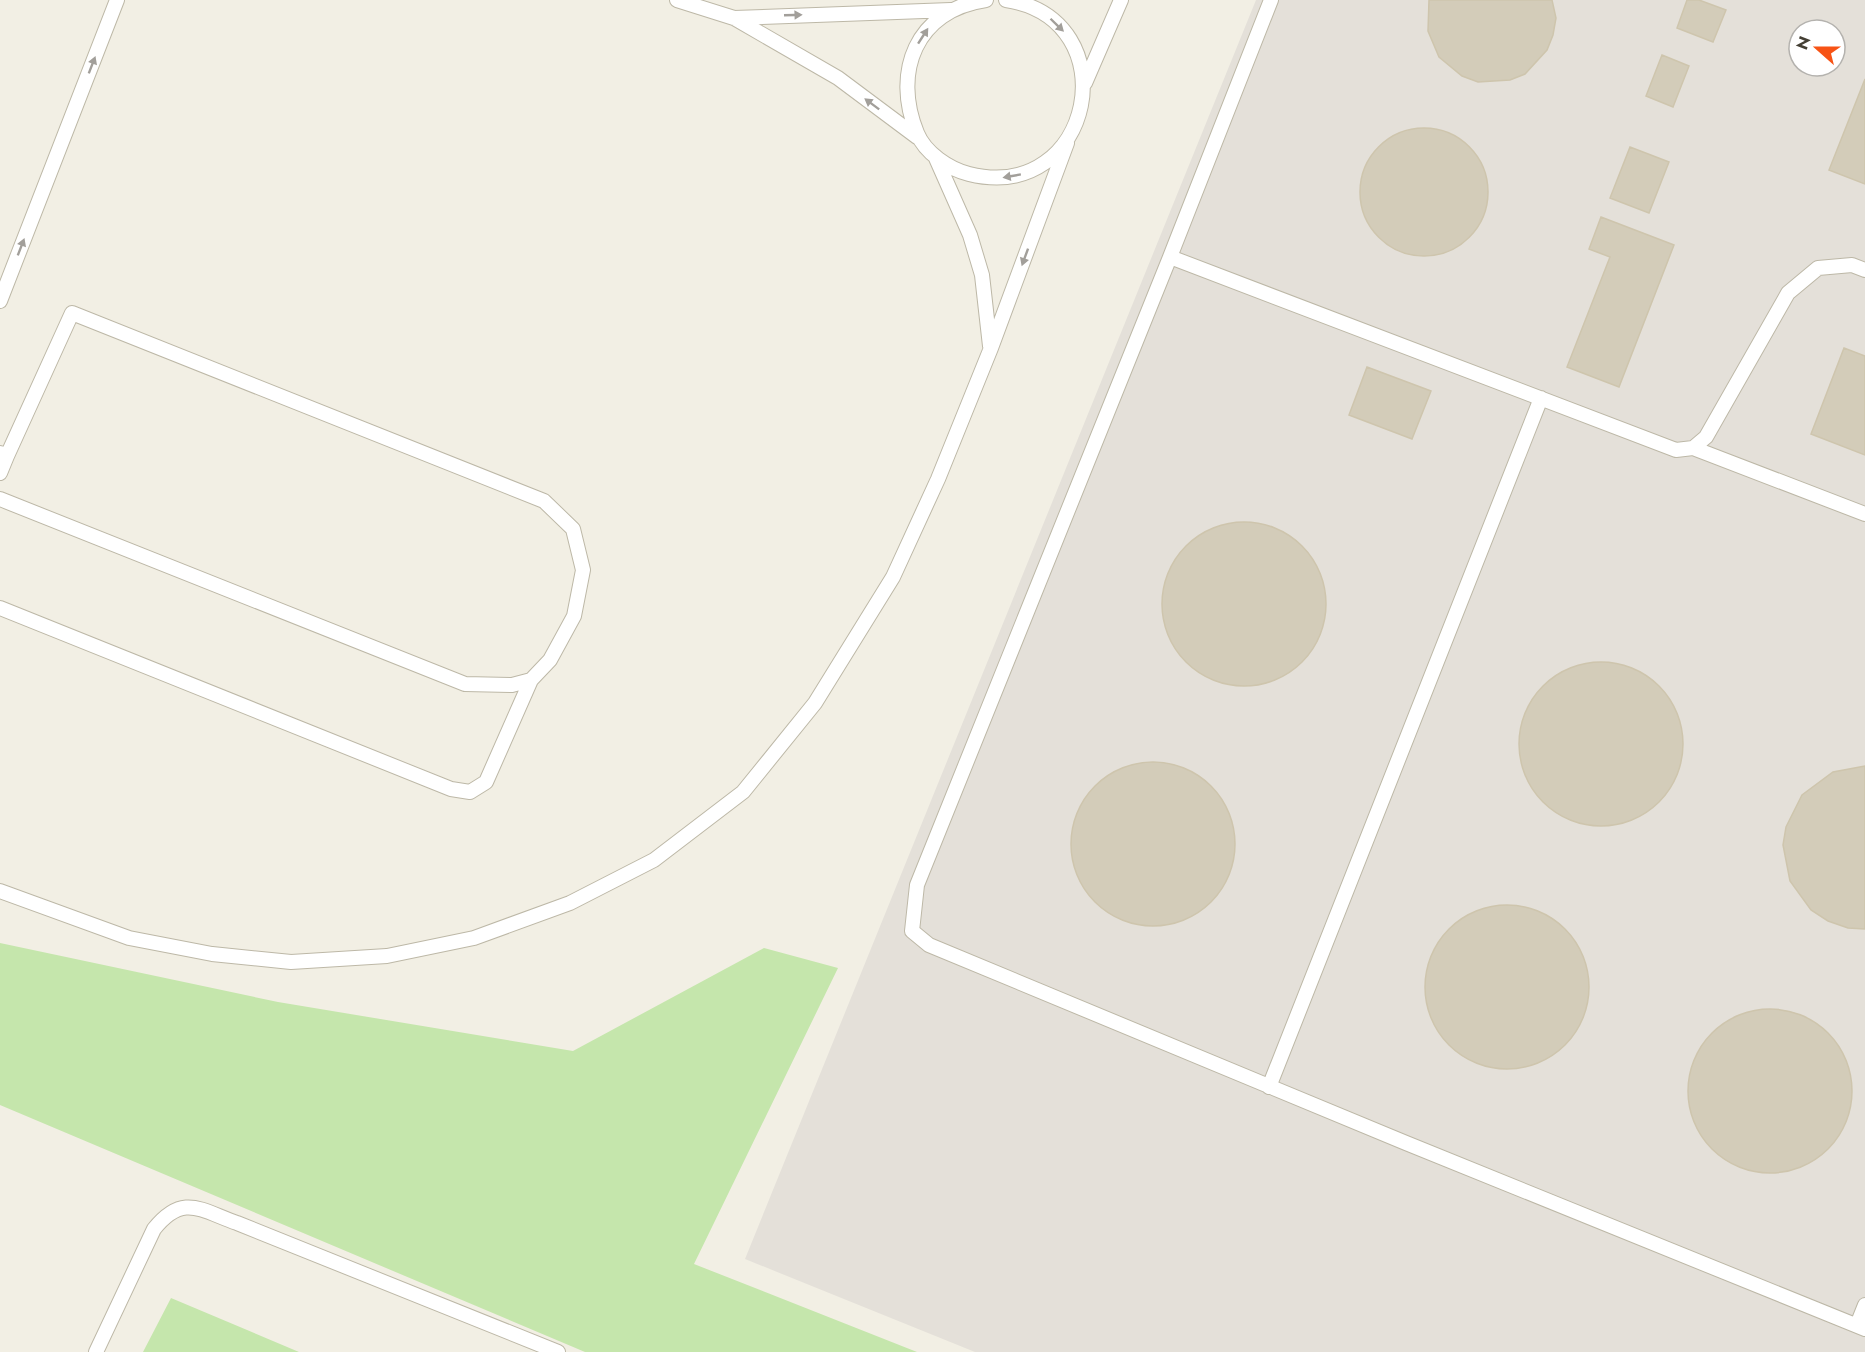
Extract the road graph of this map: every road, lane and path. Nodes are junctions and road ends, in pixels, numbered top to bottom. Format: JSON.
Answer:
{"nodes":[{"id":1,"x":117,"y":0,"type":"edge"},
{"id":2,"x":677,"y":0,"type":"edge"},
{"id":3,"x":986,"y":0,"type":"edge"},
{"id":4,"x":1006,"y":0,"type":"edge"},
{"id":5,"x":1121,"y":0,"type":"edge"},
{"id":6,"x":1271,"y":0,"type":"edge"},
{"id":7,"x":973,"y":1,"type":"edge"},
{"id":8,"x":951,"y":10,"type":"junction"},
{"id":9,"x":734,"y":18,"type":"junction"},
{"id":10,"x":1085,"y":83,"type":"junction"},
{"id":11,"x":919,"y":139,"type":"junction"},
{"id":12,"x":1067,"y":143,"type":"junction"},
{"id":13,"x":935,"y":156,"type":"junction"},
{"id":14,"x":1170,"y":257,"type":"junction"},
{"id":15,"x":1865,"y":270,"type":"edge"},
{"id":16,"x":0,"y":302,"type":"edge"},
{"id":17,"x":991,"y":348,"type":"junction"},
{"id":18,"x":1541,"y":398,"type":"junction"},
{"id":19,"x":1694,"y":448,"type":"junction"},
{"id":20,"x":3,"y":455,"type":"edge"},
{"id":21,"x":0,"y":473,"type":"edge"},
{"id":22,"x":0,"y":499,"type":"edge"},
{"id":23,"x":1865,"y":514,"type":"edge"},
{"id":24,"x":0,"y":608,"type":"edge"},
{"id":25,"x":531,"y":680,"type":"junction"},
{"id":26,"x":0,"y":891,"type":"edge"},
{"id":27,"x":1269,"y":1087,"type":"junction"},
{"id":28,"x":1865,"y":1305,"type":"edge"},
{"id":29,"x":1861,"y":1327,"type":"edge"},
{"id":30,"x":96,"y":1352,"type":"edge"},
{"id":31,"x":558,"y":1352,"type":"edge"}],
"edges":[{"from":16,"to":1,"type":"lane","one_way":true},
{"from":2,"to":9,"type":"lane"},
{"from":3,"to":7,"type":"lane"},
{"from":4,"to":10,"type":"lane","one_way":true},
{"from":5,"to":10,"type":"lane"},
{"from":6,"to":14,"type":"lane"},
{"from":7,"to":8,"type":"lane"},
{"from":9,"to":8,"type":"lane","one_way":true},
{"from":11,"to":8,"type":"lane","one_way":true},
{"from":11,"to":9,"type":"lane","one_way":true},
{"from":10,"to":12,"type":"lane"},
{"from":11,"to":13,"type":"lane"},
{"from":12,"to":13,"type":"lane","one_way":true},
{"from":12,"to":17,"type":"lane","one_way":true},
{"from":13,"to":17,"type":"lane"},
{"from":14,"to":18,"type":"lane"},
{"from":14,"to":27,"type":"lane"},
{"from":15,"to":19,"type":"lane"},
{"from":17,"to":26,"type":"lane"},
{"from":18,"to":19,"type":"lane"},
{"from":18,"to":27,"type":"lane"},
{"from":19,"to":23,"type":"lane"},
{"from":20,"to":21,"type":"lane"},
{"from":20,"to":25,"type":"lane"},
{"from":22,"to":25,"type":"lane"},
{"from":24,"to":25,"type":"lane"},
{"from":27,"to":29,"type":"lane"},
{"from":28,"to":29,"type":"lane"},
{"from":30,"to":31,"type":"lane"}]}
